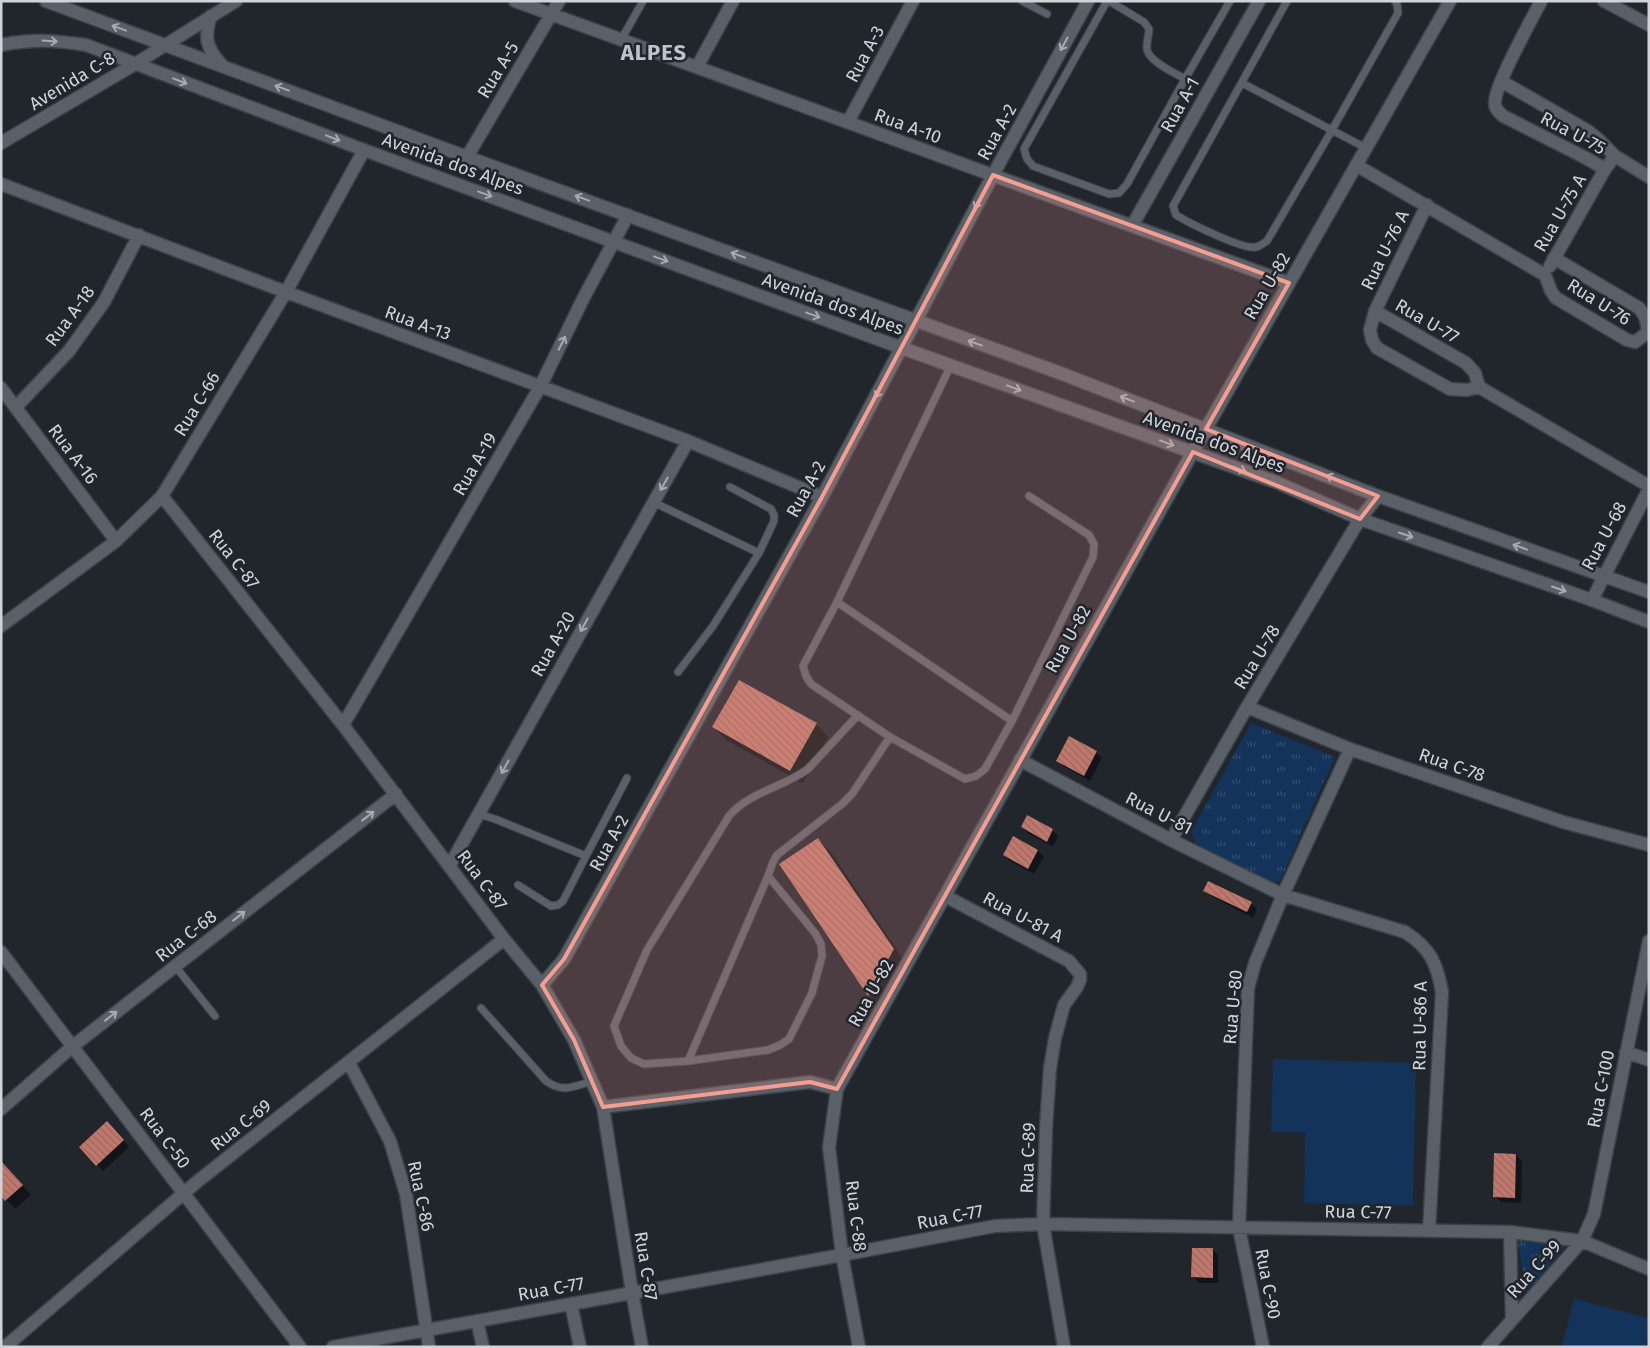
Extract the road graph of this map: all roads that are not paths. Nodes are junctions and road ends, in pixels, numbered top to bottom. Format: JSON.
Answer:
{"nodes":[{"id":1,"x":46,"y":1,"type":"edge"},
{"id":2,"x":236,"y":1,"type":"edge"},
{"id":3,"x":515,"y":1,"type":"edge"},
{"id":4,"x":559,"y":1,"type":"edge"},
{"id":5,"x":643,"y":1,"type":"edge"},
{"id":6,"x":733,"y":1,"type":"edge"},
{"id":7,"x":912,"y":1,"type":"edge"},
{"id":8,"x":1022,"y":1,"type":"edge"},
{"id":9,"x":1088,"y":1,"type":"edge"},
{"id":10,"x":1108,"y":1,"type":"edge"},
{"id":11,"x":1230,"y":1,"type":"edge"},
{"id":12,"x":1259,"y":1,"type":"edge"},
{"id":13,"x":1287,"y":1,"type":"edge"},
{"id":14,"x":1395,"y":1,"type":"edge"},
{"id":15,"x":1542,"y":1,"type":"edge"},
{"id":16,"x":1604,"y":1,"type":"edge"},
{"id":17,"x":1446,"y":3,"type":"edge"},
{"id":18,"x":552,"y":14,"type":"junction"},
{"id":19,"x":1047,"y":14,"type":"dead end"},
{"id":20,"x":211,"y":16,"type":"junction"},
{"id":21,"x":1649,"y":25,"type":"edge"},
{"id":22,"x":621,"y":40,"type":"junction"},
{"id":23,"x":1,"y":44,"type":"edge"},
{"id":24,"x":164,"y":44,"type":"junction"},
{"id":25,"x":135,"y":64,"type":"junction"},
{"id":26,"x":222,"y":66,"type":"junction"},
{"id":27,"x":697,"y":67,"type":"junction"},
{"id":28,"x":1185,"y":79,"type":"junction"},
{"id":29,"x":1501,"y":81,"type":"junction"},
{"id":30,"x":1242,"y":83,"type":"junction"},
{"id":31,"x":848,"y":122,"type":"junction"},
{"id":32,"x":1332,"y":130,"type":"junction"},
{"id":33,"x":1,"y":143,"type":"edge"},
{"id":34,"x":1366,"y":148,"type":"junction"},
{"id":35,"x":364,"y":150,"type":"junction"},
{"id":36,"x":1615,"y":156,"type":"junction"},
{"id":37,"x":467,"y":157,"type":"junction"},
{"id":38,"x":1356,"y":165,"type":"junction"},
{"id":39,"x":1605,"y":170,"type":"junction"},
{"id":40,"x":993,"y":175,"type":"junction"},
{"id":41,"x":1649,"y":177,"type":"edge"},
{"id":42,"x":1,"y":184,"type":"edge"},
{"id":43,"x":1426,"y":206,"type":"junction"},
{"id":44,"x":628,"y":215,"type":"junction"},
{"id":45,"x":1132,"y":226,"type":"junction"},
{"id":46,"x":139,"y":235,"type":"junction"},
{"id":47,"x":615,"y":242,"type":"junction"},
{"id":48,"x":1554,"y":258,"type":"junction"},
{"id":49,"x":1545,"y":275,"type":"junction"},
{"id":50,"x":1289,"y":284,"type":"junction"},
{"id":51,"x":286,"y":292,"type":"junction"},
{"id":52,"x":1375,"y":311,"type":"junction"},
{"id":53,"x":915,"y":321,"type":"junction"},
{"id":54,"x":902,"y":348,"type":"junction"},
{"id":55,"x":951,"y":365,"type":"junction"},
{"id":56,"x":540,"y":387,"type":"junction"},
{"id":57,"x":1479,"y":387,"type":"junction"},
{"id":58,"x":1,"y":388,"type":"edge"},
{"id":59,"x":16,"y":407,"type":"junction"},
{"id":60,"x":1206,"y":429,"type":"junction"},
{"id":61,"x":688,"y":441,"type":"junction"},
{"id":62,"x":1193,"y":452,"type":"junction"},
{"id":63,"x":730,"y":487,"type":"dead end"},
{"id":64,"x":1649,"y":487,"type":"edge"},
{"id":65,"x":162,"y":496,"type":"junction"},
{"id":66,"x":1029,"y":496,"type":"dead end"},
{"id":67,"x":1378,"y":496,"type":"junction"},
{"id":68,"x":822,"y":497,"type":"junction"},
{"id":69,"x":653,"y":502,"type":"junction"},
{"id":70,"x":1360,"y":519,"type":"junction"},
{"id":71,"x":116,"y":541,"type":"junction"},
{"id":72,"x":759,"y":553,"type":"junction"},
{"id":73,"x":1603,"y":576,"type":"junction"},
{"id":74,"x":1649,"y":592,"type":"edge"},
{"id":75,"x":1592,"y":600,"type":"junction"},
{"id":76,"x":837,"y":602,"type":"junction"},
{"id":77,"x":1649,"y":622,"type":"edge"},
{"id":78,"x":1,"y":626,"type":"edge"},
{"id":79,"x":678,"y":672,"type":"dead end"},
{"id":80,"x":1247,"y":708,"type":"junction"},
{"id":81,"x":858,"y":716,"type":"junction"},
{"id":82,"x":1012,"y":721,"type":"junction"},
{"id":83,"x":343,"y":726,"type":"junction"},
{"id":84,"x":890,"y":737,"type":"junction"},
{"id":85,"x":1350,"y":749,"type":"junction"},
{"id":86,"x":1020,"y":760,"type":"junction"},
{"id":87,"x":627,"y":778,"type":"dead end"},
{"id":88,"x":396,"y":794,"type":"junction"},
{"id":89,"x":478,"y":814,"type":"junction"},
{"id":90,"x":1171,"y":840,"type":"junction"},
{"id":91,"x":1649,"y":845,"type":"edge"},
{"id":92,"x":586,"y":856,"type":"junction"},
{"id":93,"x":450,"y":865,"type":"junction"},
{"id":94,"x":768,"y":876,"type":"junction"},
{"id":95,"x":518,"y":885,"type":"dead end"},
{"id":96,"x":1283,"y":895,"type":"junction"},
{"id":97,"x":945,"y":896,"type":"junction"},
{"id":98,"x":504,"y":939,"type":"junction"},
{"id":99,"x":1649,"y":941,"type":"edge"},
{"id":100,"x":1,"y":952,"type":"edge"},
{"id":101,"x":175,"y":966,"type":"junction"},
{"id":102,"x":1080,"y":974,"type":"joint"},
{"id":103,"x":542,"y":985,"type":"junction"},
{"id":104,"x":481,"y":1008,"type":"dead end"},
{"id":105,"x":215,"y":1016,"type":"dead end"},
{"id":106,"x":73,"y":1046,"type":"junction"},
{"id":107,"x":1626,"y":1052,"type":"junction"},
{"id":108,"x":688,"y":1060,"type":"junction"},
{"id":109,"x":1649,"y":1060,"type":"edge"},
{"id":110,"x":349,"y":1063,"type":"junction"},
{"id":111,"x":592,"y":1081,"type":"junction"},
{"id":112,"x":837,"y":1089,"type":"junction"},
{"id":113,"x":602,"y":1107,"type":"junction"},
{"id":114,"x":1,"y":1109,"type":"edge"},
{"id":115,"x":184,"y":1193,"type":"junction"},
{"id":116,"x":1043,"y":1224,"type":"junction"},
{"id":117,"x":1240,"y":1228,"type":"junction"},
{"id":118,"x":1429,"y":1231,"type":"junction"},
{"id":119,"x":1510,"y":1232,"type":"junction"},
{"id":120,"x":1582,"y":1241,"type":"junction"},
{"id":121,"x":842,"y":1255,"type":"junction"},
{"id":122,"x":1649,"y":1269,"type":"edge"},
{"id":123,"x":632,"y":1292,"type":"junction"},
{"id":124,"x":571,"y":1304,"type":"junction"},
{"id":125,"x":1512,"y":1320,"type":"junction"},
{"id":126,"x":477,"y":1321,"type":"junction"},
{"id":127,"x":426,"y":1330,"type":"junction"},
{"id":128,"x":5,"y":1347,"type":"edge"},
{"id":129,"x":300,"y":1347,"type":"edge"},
{"id":130,"x":333,"y":1347,"type":"edge"},
{"id":131,"x":429,"y":1347,"type":"edge"},
{"id":132,"x":482,"y":1347,"type":"edge"},
{"id":133,"x":580,"y":1347,"type":"edge"},
{"id":134,"x":642,"y":1347,"type":"edge"},
{"id":135,"x":859,"y":1347,"type":"edge"},
{"id":136,"x":1064,"y":1347,"type":"edge"},
{"id":137,"x":1263,"y":1347,"type":"edge"},
{"id":138,"x":1488,"y":1347,"type":"edge"}],
"edges":[{"from":24,"to":1,"type":"street","name":"Avenida dos Alpes","one_way":true},
{"from":2,"to":20,"type":"street","name":"Avenida C-8"},
{"from":3,"to":18,"type":"street","name":"Rua A-10"},
{"from":4,"to":18,"type":"street","name":"Rua A-5"},
{"from":5,"to":22,"type":"lane"},
{"from":6,"to":27,"type":"street"},
{"from":7,"to":31,"type":"street","name":"Rua A-3"},
{"from":8,"to":19,"type":"lane"},
{"from":9,"to":40,"type":"street","name":"Rua A-2","one_way":true},
{"from":10,"to":28,"type":"lane"},
{"from":10,"to":28,"type":"lane"},
{"from":11,"to":28,"type":"lane"},
{"from":12,"to":45,"type":"street","name":"Rua A-1"},
{"from":13,"to":30,"type":"lane"},
{"from":14,"to":32,"type":"lane"},
{"from":15,"to":29,"type":"street"},
{"from":16,"to":21,"type":"street"},
{"from":17,"to":34,"type":"street","name":"Rua U-82"},
{"from":18,"to":22,"type":"street","name":"Rua A-10"},
{"from":18,"to":37,"type":"street","name":"Rua A-5"},
{"from":20,"to":24,"type":"street","name":"Avenida C-8"},
{"from":20,"to":26,"type":"street"},
{"from":22,"to":27,"type":"street","name":"Rua A-10"},
{"from":23,"to":25,"type":"street","name":"Avenida dos Alpes","one_way":true},
{"from":24,"to":25,"type":"street","name":"Avenida C-8"},
{"from":24,"to":26,"type":"street","name":"Avenida dos Alpes"},
{"from":25,"to":33,"type":"street","name":"Avenida C-8"},
{"from":25,"to":35,"type":"street","name":"Avenida dos Alpes","one_way":true},
{"from":37,"to":26,"type":"street","name":"Avenida dos Alpes","one_way":true},
{"from":27,"to":31,"type":"street","name":"Rua A-10"},
{"from":29,"to":36,"type":"street","name":"Rua U-75"},
{"from":29,"to":39,"type":"street","name":"Rua U-75"},
{"from":30,"to":32,"type":"lane"},
{"from":30,"to":32,"type":"lane"},
{"from":31,"to":40,"type":"street","name":"Rua A-10"},
{"from":32,"to":34,"type":"lane"},
{"from":34,"to":38,"type":"street","name":"Rua U-82"},
{"from":35,"to":47,"type":"street","name":"Avenida dos Alpes","one_way":true},
{"from":35,"to":51,"type":"street","name":"Rua C-66"},
{"from":36,"to":39,"type":"street","name":"Rua U-75"},
{"from":36,"to":41,"type":"street"},
{"from":44,"to":37,"type":"street","name":"Avenida dos Alpes","one_way":true},
{"from":38,"to":43,"type":"street","name":"Rua U-76"},
{"from":38,"to":50,"type":"street","name":"Rua U-82"},
{"from":39,"to":48,"type":"street","name":"Rua U-75 A"},
{"from":40,"to":45,"type":"street","name":"Rua A-10"},
{"from":40,"to":53,"type":"street","name":"Rua A-2","one_way":true},
{"from":42,"to":46,"type":"street","name":"Rua A-13"},
{"from":43,"to":49,"type":"street","name":"Rua U-76"},
{"from":43,"to":52,"type":"street","name":"Rua U-76 A"},
{"from":44,"to":47,"type":"street","name":"Rua A-19"},
{"from":53,"to":44,"type":"street","name":"Avenida dos Alpes","one_way":true},
{"from":45,"to":50,"type":"street","name":"Rua A-10"},
{"from":46,"to":51,"type":"street","name":"Rua A-13"},
{"from":46,"to":59,"type":"street","name":"Rua A-18"},
{"from":47,"to":54,"type":"street","name":"Avenida dos Alpes","one_way":true},
{"from":56,"to":47,"type":"street","name":"Rua A-19","one_way":true},
{"from":48,"to":49,"type":"street","name":"Rua U-75 A"},
{"from":48,"to":49,"type":"street","name":"Rua U-76"},
{"from":50,"to":60,"type":"street","name":"Rua U-82"},
{"from":51,"to":56,"type":"street","name":"Rua A-13"},
{"from":51,"to":65,"type":"street","name":"Rua C-66"},
{"from":52,"to":57,"type":"street","name":"Rua U-77"},
{"from":52,"to":57,"type":"street","name":"Rua U-77"},
{"from":53,"to":54,"type":"street","name":"Rua A-2"},
{"from":60,"to":53,"type":"street","name":"Avenida dos Alpes","one_way":true},
{"from":54,"to":55,"type":"street","name":"Avenida dos Alpes"},
{"from":54,"to":68,"type":"street","name":"Rua A-2","one_way":true},
{"from":55,"to":62,"type":"street","name":"Avenida dos Alpes","one_way":true},
{"from":55,"to":76,"type":"lane"},
{"from":56,"to":61,"type":"street","name":"Rua A-13"},
{"from":56,"to":83,"type":"street","name":"Rua A-19"},
{"from":57,"to":64,"type":"street"},
{"from":58,"to":59,"type":"street","name":"Rua A-16"},
{"from":59,"to":71,"type":"street","name":"Rua A-16"},
{"from":60,"to":62,"type":"street","name":"Rua U-82"},
{"from":67,"to":60,"type":"street","name":"Avenida dos Alpes","one_way":true},
{"from":61,"to":68,"type":"street","name":"Rua A-13"},
{"from":61,"to":69,"type":"street","name":"Rua A-20","one_way":true},
{"from":62,"to":70,"type":"street","name":"Avenida dos Alpes","one_way":true},
{"from":62,"to":86,"type":"street","name":"Rua U-82"},
{"from":63,"to":72,"type":"lane"},
{"from":64,"to":73,"type":"street","name":"Rua U-68"},
{"from":65,"to":71,"type":"street","name":"Rua C-66"},
{"from":65,"to":83,"type":"street","name":"Rua C-87"},
{"from":66,"to":82,"type":"lane"},
{"from":67,"to":70,"type":"street","name":"Rua U-78"},
{"from":73,"to":67,"type":"street","name":"Avenida dos Alpes","one_way":true},
{"from":68,"to":103,"type":"street","name":"Rua A-2"},
{"from":69,"to":72,"type":"lane"},
{"from":69,"to":89,"type":"street","name":"Rua A-20","one_way":true},
{"from":70,"to":75,"type":"street","name":"Avenida dos Alpes","one_way":true},
{"from":70,"to":80,"type":"street","name":"Rua U-78"},
{"from":71,"to":78,"type":"street","name":"Rua C-66"},
{"from":72,"to":79,"type":"lane"},
{"from":73,"to":74,"type":"street","name":"Avenida dos Alpes"},
{"from":73,"to":75,"type":"street","name":"Rua U-68"},
{"from":75,"to":77,"type":"street","name":"Avenida dos Alpes"},
{"from":76,"to":81,"type":"lane"},
{"from":76,"to":82,"type":"lane"},
{"from":80,"to":85,"type":"street","name":"Rua C-78"},
{"from":80,"to":90,"type":"street","name":"Rua U-78"},
{"from":81,"to":84,"type":"lane"},
{"from":81,"to":108,"type":"lane"},
{"from":82,"to":84,"type":"lane"},
{"from":83,"to":88,"type":"street","name":"Rua C-87"},
{"from":84,"to":94,"type":"lane"},
{"from":85,"to":91,"type":"street","name":"Rua C-78"},
{"from":85,"to":96,"type":"street","name":"Rua U-80"},
{"from":86,"to":90,"type":"street","name":"Rua U-81"},
{"from":86,"to":97,"type":"street","name":"Rua U-82"},
{"from":87,"to":92,"type":"lane"},
{"from":88,"to":93,"type":"street","name":"Rua C-87"},
{"from":101,"to":88,"type":"street","name":"Rua C-68","one_way":true},
{"from":89,"to":92,"type":"lane"},
{"from":89,"to":93,"type":"street","name":"Rua A-20"},
{"from":90,"to":96,"type":"street","name":"Rua U-81"},
{"from":92,"to":95,"type":"lane"},
{"from":93,"to":98,"type":"street","name":"Rua C-87"},
{"from":94,"to":108,"type":"lane"},
{"from":94,"to":108,"type":"lane"},
{"from":96,"to":117,"type":"street","name":"Rua U-80"},
{"from":96,"to":118,"type":"street","name":"Rua U-86 A"},
{"from":97,"to":102,"type":"street","name":"Rua U-81 A"},
{"from":97,"to":112,"type":"street","name":"Rua U-82"},
{"from":98,"to":103,"type":"street","name":"Rua C-87"},
{"from":98,"to":110,"type":"street","name":"Rua C-69"},
{"from":99,"to":107,"type":"street","name":"Rua C-100"},
{"from":100,"to":106,"type":"street","name":"Rua C-50"},
{"from":101,"to":105,"type":"lane"},
{"from":106,"to":101,"type":"street","name":"Rua C-68","one_way":true},
{"from":102,"to":116,"type":"street","name":"Rua C-89"},
{"from":103,"to":111,"type":"street","name":"Rua C-87"},
{"from":104,"to":111,"type":"lane"},
{"from":106,"to":114,"type":"street","name":"Rua C-68"},
{"from":106,"to":115,"type":"street","name":"Rua C-50"},
{"from":107,"to":109,"type":"street"},
{"from":107,"to":120,"type":"street","name":"Rua C-100"},
{"from":110,"to":115,"type":"street","name":"Rua C-69"},
{"from":110,"to":127,"type":"street","name":"Rua C-86"},
{"from":111,"to":113,"type":"street","name":"Rua C-87"},
{"from":112,"to":113,"type":"street"},
{"from":112,"to":121,"type":"street","name":"Rua C-88"},
{"from":113,"to":123,"type":"street","name":"Rua C-87"},
{"from":115,"to":128,"type":"street","name":"Rua C-69"},
{"from":115,"to":129,"type":"street","name":"Rua C-50"},
{"from":116,"to":117,"type":"street","name":"Rua C-77"},
{"from":116,"to":121,"type":"street","name":"Rua C-77"},
{"from":116,"to":136,"type":"street","name":"Rua C-89"},
{"from":117,"to":118,"type":"street","name":"Rua C-77"},
{"from":117,"to":137,"type":"street","name":"Rua C-90"},
{"from":118,"to":119,"type":"street","name":"Rua C-77"},
{"from":119,"to":120,"type":"street","name":"Rua C-77"},
{"from":119,"to":125,"type":"street","name":"Rua C-99"},
{"from":120,"to":122,"type":"street","name":"Rua C-77"},
{"from":120,"to":125,"type":"street","name":"Rua C-99"},
{"from":121,"to":123,"type":"street","name":"Rua C-77"},
{"from":121,"to":135,"type":"street","name":"Rua C-88"},
{"from":123,"to":124,"type":"street","name":"Rua C-77"},
{"from":123,"to":134,"type":"street","name":"Rua C-87"},
{"from":124,"to":126,"type":"street","name":"Rua C-77"},
{"from":124,"to":133,"type":"street"},
{"from":125,"to":138,"type":"street","name":"Rua C-99"},
{"from":126,"to":127,"type":"street","name":"Rua C-77"},
{"from":126,"to":132,"type":"street"},
{"from":127,"to":130,"type":"street","name":"Rua C-77"},
{"from":127,"to":131,"type":"street","name":"Rua C-86"}]}
